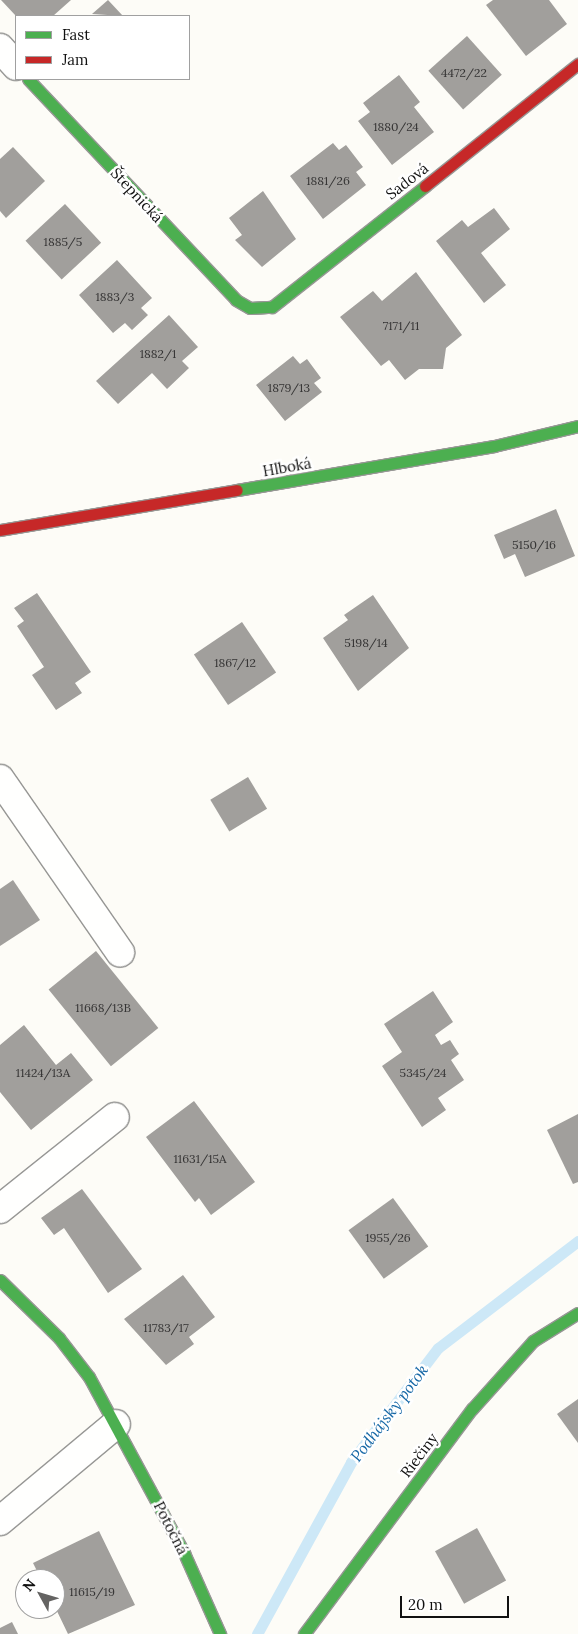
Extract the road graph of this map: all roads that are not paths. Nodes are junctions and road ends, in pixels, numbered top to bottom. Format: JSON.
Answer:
{"nodes":[{"id":1,"x":0,"y":48,"type":"edge"},
{"id":2,"x":578,"y":64,"type":"edge"},
{"id":3,"x":15,"y":65,"type":"edge"},
{"id":4,"x":29,"y":80,"type":"edge"},
{"id":5,"x":250,"y":308,"type":"joint"},
{"id":6,"x":578,"y":426,"type":"edge"},
{"id":7,"x":0,"y":530,"type":"edge"},
{"id":8,"x":0,"y":780,"type":"edge"},
{"id":9,"x":120,"y":952,"type":"dead end"},
{"id":10,"x":115,"y":1117,"type":"dead end"},
{"id":11,"x":0,"y":1210,"type":"edge"},
{"id":12,"x":0,"y":1280,"type":"edge"},
{"id":13,"x":578,"y":1313,"type":"edge"},
{"id":14,"x":116,"y":1424,"type":"junction"},
{"id":15,"x":0,"y":1521,"type":"edge"},
{"id":16,"x":220,"y":1634,"type":"edge"},
{"id":17,"x":304,"y":1634,"type":"edge"}],
"edges":[{"from":1,"to":3,"type":"street"},
{"from":2,"to":5,"type":"street","name":"Sadová"},
{"from":4,"to":5,"type":"street","name":"Štepnická"},
{"from":6,"to":7,"type":"street","name":"Hlboká"},
{"from":8,"to":9,"type":"street"},
{"from":10,"to":11,"type":"street"},
{"from":12,"to":14,"type":"street","name":"Potočná"},
{"from":13,"to":17,"type":"street","name":"Riečiny"},
{"from":14,"to":15,"type":"street"},
{"from":14,"to":16,"type":"street","name":"Potočná"}]}
